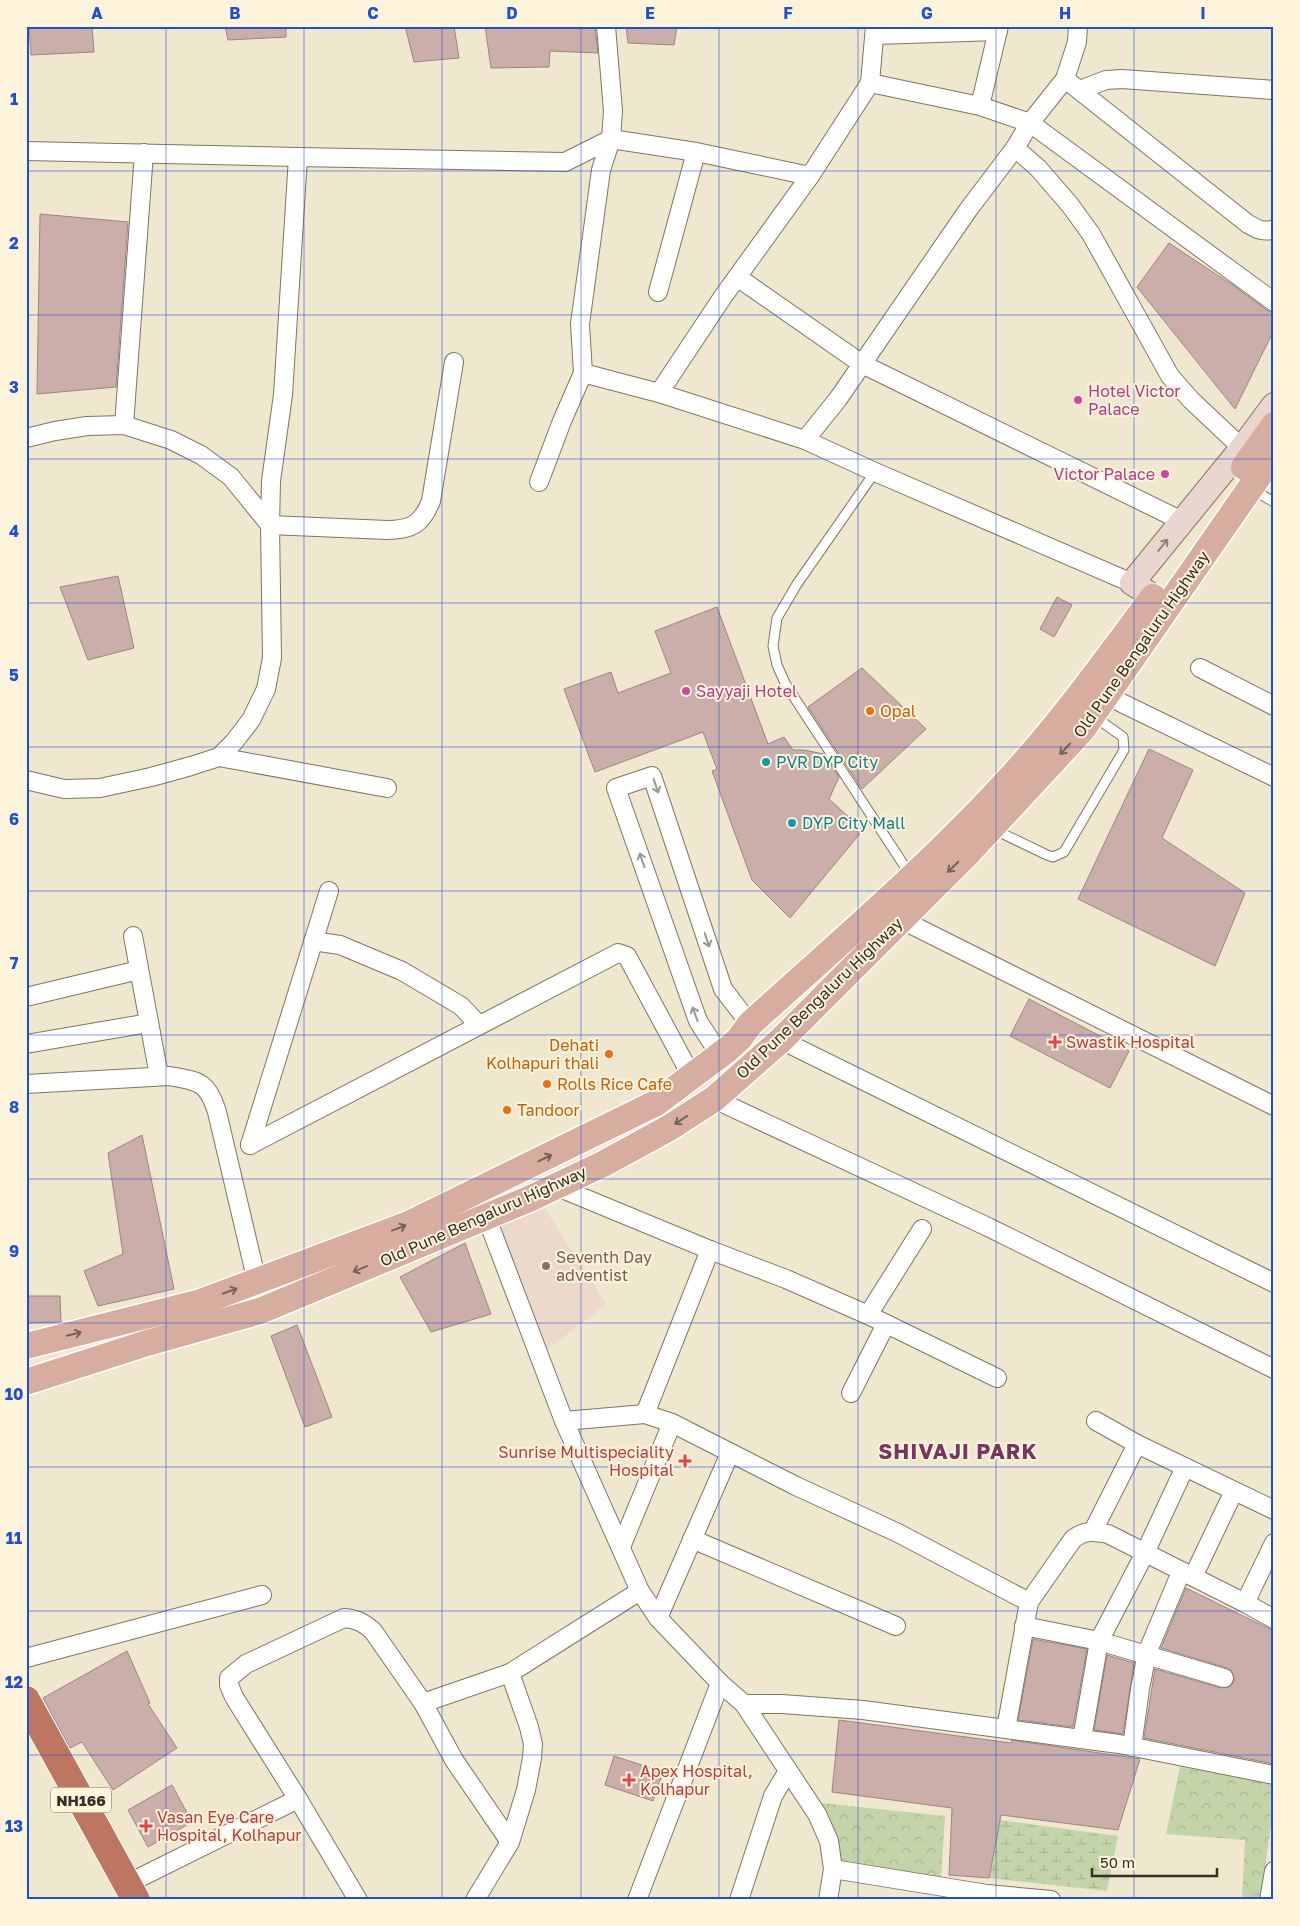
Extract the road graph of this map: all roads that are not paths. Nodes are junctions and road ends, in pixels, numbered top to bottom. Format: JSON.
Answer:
{"nodes":[{"id":1,"x":606,"y":26,"type":"edge"},
{"id":2,"x":1078,"y":26,"type":"edge"},
{"id":3,"x":999,"y":28,"type":"edge"},
{"id":4,"x":875,"y":30,"type":"edge"},
{"id":5,"x":1065,"y":79,"type":"junction"},
{"id":6,"x":870,"y":83,"type":"junction"},
{"id":7,"x":1080,"y":90,"type":"junction"},
{"id":8,"x":1274,"y":90,"type":"edge"},
{"id":9,"x":980,"y":106,"type":"junction"},
{"id":10,"x":1030,"y":123,"type":"junction"},
{"id":11,"x":610,"y":139,"type":"junction"},
{"id":12,"x":1015,"y":148,"type":"junction"},
{"id":13,"x":26,"y":151,"type":"edge"},
{"id":14,"x":696,"y":152,"type":"junction"},
{"id":15,"x":144,"y":153,"type":"junction"},
{"id":16,"x":298,"y":156,"type":"junction"},
{"id":17,"x":810,"y":176,"type":"junction"},
{"id":18,"x":1274,"y":229,"type":"edge"},
{"id":19,"x":737,"y":277,"type":"junction"},
{"id":20,"x":658,"y":292,"type":"dead end"},
{"id":21,"x":1274,"y":302,"type":"edge"},
{"id":22,"x":454,"y":362,"type":"dead end"},
{"id":23,"x":862,"y":364,"type":"junction"},
{"id":24,"x":583,"y":373,"type":"junction"},
{"id":25,"x":659,"y":393,"type":"junction"},
{"id":26,"x":1274,"y":405,"type":"edge"},
{"id":27,"x":124,"y":425,"type":"junction"},
{"id":28,"x":1274,"y":425,"type":"edge"},
{"id":29,"x":26,"y":438,"type":"edge"},
{"id":30,"x":804,"y":440,"type":"junction"},
{"id":31,"x":1242,"y":448,"type":"junction"},
{"id":32,"x":1274,"y":454,"type":"edge"},
{"id":33,"x":875,"y":472,"type":"junction"},
{"id":34,"x":1274,"y":475,"type":"edge"},
{"id":35,"x":539,"y":482,"type":"dead end"},
{"id":36,"x":1267,"y":498,"type":"edge"},
{"id":37,"x":1182,"y":521,"type":"junction"},
{"id":38,"x":270,"y":525,"type":"junction"},
{"id":39,"x":1153,"y":593,"type":"junction"},
{"id":40,"x":1200,"y":668,"type":"dead end"},
{"id":41,"x":1095,"y":699,"type":"junction"},
{"id":42,"x":1274,"y":706,"type":"edge"},
{"id":43,"x":219,"y":757,"type":"junction"},
{"id":44,"x":1274,"y":777,"type":"edge"},
{"id":45,"x":26,"y":780,"type":"edge"},
{"id":46,"x":387,"y":788,"type":"dead end"},
{"id":47,"x":991,"y":828,"type":"junction"},
{"id":48,"x":911,"y":876,"type":"junction"},
{"id":49,"x":329,"y":891,"type":"dead end"},
{"id":50,"x":900,"y":919,"type":"junction"},
{"id":51,"x":134,"y":936,"type":"dead end"},
{"id":52,"x":313,"y":941,"type":"junction"},
{"id":53,"x":140,"y":970,"type":"junction"},
{"id":54,"x":26,"y":997,"type":"edge"},
{"id":55,"x":149,"y":1023,"type":"junction"},
{"id":56,"x":478,"y":1024,"type":"junction"},
{"id":57,"x":750,"y":1024,"type":"junction"},
{"id":58,"x":781,"y":1040,"type":"junction"},
{"id":59,"x":26,"y":1044,"type":"edge"},
{"id":60,"x":720,"y":1056,"type":"junction"},
{"id":61,"x":159,"y":1076,"type":"junction"},
{"id":62,"x":692,"y":1077,"type":"junction"},
{"id":63,"x":26,"y":1084,"type":"edge"},
{"id":64,"x":714,"y":1099,"type":"junction"},
{"id":65,"x":1274,"y":1106,"type":"edge"},
{"id":66,"x":555,"y":1186,"type":"junction"},
{"id":67,"x":477,"y":1192,"type":"junction"},
{"id":68,"x":487,"y":1216,"type":"junction"},
{"id":69,"x":922,"y":1229,"type":"dead end"},
{"id":70,"x":710,"y":1250,"type":"junction"},
{"id":71,"x":257,"y":1282,"type":"junction"},
{"id":72,"x":1274,"y":1282,"type":"edge"},
{"id":73,"x":868,"y":1315,"type":"junction"},
{"id":74,"x":886,"y":1324,"type":"junction"},
{"id":75,"x":26,"y":1346,"type":"edge"},
{"id":76,"x":1274,"y":1369,"type":"edge"},
{"id":77,"x":997,"y":1378,"type":"dead end"},
{"id":78,"x":26,"y":1382,"type":"edge"},
{"id":79,"x":851,"y":1393,"type":"dead end"},
{"id":80,"x":645,"y":1414,"type":"junction"},
{"id":81,"x":564,"y":1421,"type":"junction"},
{"id":82,"x":1096,"y":1421,"type":"dead end"},
{"id":83,"x":672,"y":1423,"type":"junction"},
{"id":84,"x":1136,"y":1444,"type":"junction"},
{"id":85,"x":730,"y":1453,"type":"junction"},
{"id":86,"x":1184,"y":1467,"type":"junction"},
{"id":87,"x":1234,"y":1491,"type":"junction"},
{"id":88,"x":1274,"y":1510,"type":"edge"},
{"id":89,"x":1093,"y":1531,"type":"junction"},
{"id":90,"x":692,"y":1539,"type":"junction"},
{"id":91,"x":1274,"y":1543,"type":"edge"},
{"id":92,"x":621,"y":1547,"type":"junction"},
{"id":93,"x":1145,"y":1553,"type":"junction"},
{"id":94,"x":1187,"y":1574,"type":"junction"},
{"id":95,"x":640,"y":1591,"type":"junction"},
{"id":96,"x":262,"y":1594,"type":"dead end"},
{"id":97,"x":1029,"y":1602,"type":"junction"},
{"id":98,"x":1245,"y":1602,"type":"junction"},
{"id":99,"x":658,"y":1618,"type":"junction"},
{"id":100,"x":1274,"y":1619,"type":"edge"},
{"id":101,"x":896,"y":1626,"type":"dead end"},
{"id":102,"x":1024,"y":1626,"type":"junction"},
{"id":103,"x":1099,"y":1641,"type":"junction"},
{"id":104,"x":1147,"y":1656,"type":"junction"},
{"id":105,"x":26,"y":1658,"type":"edge"},
{"id":106,"x":510,"y":1673,"type":"junction"},
{"id":107,"x":1224,"y":1678,"type":"dead end"},
{"id":108,"x":720,"y":1683,"type":"junction"},
{"id":109,"x":26,"y":1700,"type":"edge"},
{"id":110,"x":423,"y":1704,"type":"junction"},
{"id":111,"x":744,"y":1704,"type":"junction"},
{"id":112,"x":26,"y":1728,"type":"edge"},
{"id":113,"x":1006,"y":1729,"type":"junction"},
{"id":114,"x":1082,"y":1739,"type":"junction"},
{"id":115,"x":1132,"y":1746,"type":"junction"},
{"id":116,"x":788,"y":1771,"type":"junction"},
{"id":117,"x":1274,"y":1775,"type":"edge"},
{"id":118,"x":298,"y":1799,"type":"junction"},
{"id":119,"x":510,"y":1842,"type":"junction"},
{"id":120,"x":833,"y":1869,"type":"junction"},
{"id":121,"x":1274,"y":1871,"type":"edge"},
{"id":122,"x":128,"y":1895,"type":"edge"},
{"id":123,"x":987,"y":1897,"type":"edge"},
{"id":124,"x":358,"y":1900,"type":"edge"},
{"id":125,"x":476,"y":1900,"type":"edge"},
{"id":126,"x":637,"y":1900,"type":"edge"},
{"id":127,"x":739,"y":1900,"type":"edge"},
{"id":128,"x":828,"y":1900,"type":"edge"},
{"id":129,"x":1050,"y":1900,"type":"edge"},
{"id":130,"x":1269,"y":1900,"type":"edge"}],
"edges":[{"from":1,"to":11,"type":"street"},
{"from":2,"to":5,"type":"street"},
{"from":3,"to":4,"type":"street"},
{"from":3,"to":9,"type":"street"},
{"from":4,"to":6,"type":"street"},
{"from":5,"to":7,"type":"street"},
{"from":5,"to":10,"type":"street"},
{"from":6,"to":9,"type":"street"},
{"from":6,"to":17,"type":"street"},
{"from":7,"to":8,"type":"street"},
{"from":7,"to":18,"type":"street"},
{"from":9,"to":10,"type":"street"},
{"from":10,"to":12,"type":"street"},
{"from":10,"to":21,"type":"street"},
{"from":11,"to":14,"type":"street"},
{"from":11,"to":16,"type":"street"},
{"from":11,"to":24,"type":"street"},
{"from":12,"to":23,"type":"street"},
{"from":12,"to":31,"type":"street"},
{"from":13,"to":15,"type":"street"},
{"from":14,"to":17,"type":"street"},
{"from":14,"to":20,"type":"street"},
{"from":15,"to":16,"type":"street"},
{"from":15,"to":27,"type":"street"},
{"from":16,"to":38,"type":"street"},
{"from":17,"to":19,"type":"street"},
{"from":19,"to":23,"type":"street"},
{"from":19,"to":25,"type":"street"},
{"from":22,"to":38,"type":"street"},
{"from":23,"to":30,"type":"street"},
{"from":23,"to":37,"type":"street"},
{"from":24,"to":25,"type":"street"},
{"from":24,"to":35,"type":"street"},
{"from":25,"to":30,"type":"street"},
{"from":26,"to":31,"type":"street"},
{"from":27,"to":29,"type":"street"},
{"from":27,"to":38,"type":"street"},
{"from":28,"to":39,"type":"main road","name":"Old Pune Bengaluru Highway"},
{"from":30,"to":33,"type":"street"},
{"from":31,"to":37,"type":"street"},
{"from":32,"to":39,"type":"main road","name":"Old Pune Bengaluru Highway"},
{"from":33,"to":39,"type":"street"},
{"from":33,"to":48,"type":"lane"},
{"from":34,"to":36,"type":"street"},
{"from":36,"to":39,"type":"street"},
{"from":39,"to":37,"type":"street","one_way":true},
{"from":38,"to":43,"type":"street"},
{"from":39,"to":41,"type":"main road","name":"Old Pune Bengaluru Highway"},
{"from":40,"to":42,"type":"street"},
{"from":41,"to":44,"type":"street"},
{"from":41,"to":47,"type":"main road","name":"Old Pune Bengaluru Highway","one_way":true},
{"from":41,"to":47,"type":"lane"},
{"from":41,"to":48,"type":"main road","name":"Old Pune Bengaluru Highway"},
{"from":43,"to":45,"type":"street"},
{"from":43,"to":46,"type":"street"},
{"from":47,"to":50,"type":"main road","name":"Old Pune Bengaluru Highway","one_way":true},
{"from":48,"to":57,"type":"main road","name":"Old Pune Bengaluru Highway"},
{"from":49,"to":52,"type":"street"},
{"from":50,"to":58,"type":"main road","name":"Old Pune Bengaluru Highway"},
{"from":50,"to":65,"type":"street"},
{"from":51,"to":53,"type":"street"},
{"from":52,"to":56,"type":"street"},
{"from":52,"to":56,"type":"street"},
{"from":53,"to":54,"type":"street"},
{"from":53,"to":55,"type":"street"},
{"from":55,"to":59,"type":"street"},
{"from":55,"to":61,"type":"street"},
{"from":56,"to":62,"type":"street"},
{"from":57,"to":60,"type":"main road","name":"Old Pune Bengaluru Highway"},
{"from":60,"to":57,"type":"street","one_way":true},
{"from":58,"to":64,"type":"main road","name":"Old Pune Bengaluru Highway"},
{"from":58,"to":72,"type":"street"},
{"from":60,"to":62,"type":"main road","name":"Old Pune Bengaluru Highway"},
{"from":61,"to":63,"type":"street"},
{"from":61,"to":71,"type":"street"},
{"from":67,"to":62,"type":"main road","name":"Old Pune Bengaluru Highway","one_way":true},
{"from":64,"to":66,"type":"main road","name":"Old Pune Bengaluru Highway","one_way":true},
{"from":64,"to":76,"type":"street"},
{"from":66,"to":68,"type":"main road","name":"Old Pune Bengaluru Highway"},
{"from":66,"to":70,"type":"street"},
{"from":67,"to":68,"type":"street"},
{"from":71,"to":67,"type":"main road","name":"Old Pune Bengaluru Highway","one_way":true},
{"from":68,"to":78,"type":"main road","name":"Old Pune Bengaluru Highway","one_way":true},
{"from":68,"to":81,"type":"street"},
{"from":69,"to":73,"type":"street"},
{"from":70,"to":73,"type":"street"},
{"from":70,"to":80,"type":"street"},
{"from":75,"to":71,"type":"main road","name":"Old Pune Bengaluru Highway","one_way":true},
{"from":73,"to":74,"type":"street"},
{"from":74,"to":77,"type":"street"},
{"from":74,"to":79,"type":"street"},
{"from":80,"to":81,"type":"street"},
{"from":80,"to":83,"type":"street"},
{"from":81,"to":92,"type":"street"},
{"from":82,"to":84,"type":"street"},
{"from":83,"to":85,"type":"street"},
{"from":83,"to":92,"type":"street"},
{"from":84,"to":86,"type":"street"},
{"from":84,"to":89,"type":"street"},
{"from":85,"to":90,"type":"street"},
{"from":85,"to":97,"type":"street"},
{"from":86,"to":87,"type":"street"},
{"from":86,"to":93,"type":"street"},
{"from":87,"to":88,"type":"street"},
{"from":87,"to":94,"type":"street"},
{"from":89,"to":93,"type":"street"},
{"from":89,"to":97,"type":"street"},
{"from":90,"to":99,"type":"street"},
{"from":90,"to":101,"type":"street"},
{"from":91,"to":98,"type":"street"},
{"from":92,"to":95,"type":"street"},
{"from":93,"to":94,"type":"street"},
{"from":93,"to":103,"type":"street"},
{"from":94,"to":98,"type":"street"},
{"from":94,"to":104,"type":"street"},
{"from":95,"to":99,"type":"street"},
{"from":95,"to":106,"type":"street"},
{"from":96,"to":105,"type":"street"},
{"from":97,"to":102,"type":"street"},
{"from":98,"to":100,"type":"street"},
{"from":99,"to":108,"type":"street"},
{"from":102,"to":103,"type":"street"},
{"from":102,"to":113,"type":"street"},
{"from":103,"to":104,"type":"street"},
{"from":103,"to":114,"type":"street"},
{"from":104,"to":107,"type":"street"},
{"from":104,"to":115,"type":"street"},
{"from":106,"to":110,"type":"street"},
{"from":106,"to":119,"type":"street"},
{"from":108,"to":111,"type":"street"},
{"from":108,"to":126,"type":"street"},
{"from":109,"to":122,"type":"highway","number":"NH166"},
{"from":110,"to":118,"type":"street"},
{"from":110,"to":119,"type":"street"},
{"from":111,"to":113,"type":"street"},
{"from":111,"to":116,"type":"street"},
{"from":112,"to":122,"type":"highway","number":"NH166"},
{"from":113,"to":114,"type":"street"},
{"from":114,"to":115,"type":"street"},
{"from":115,"to":117,"type":"street"},
{"from":116,"to":120,"type":"street"},
{"from":116,"to":127,"type":"street"},
{"from":118,"to":122,"type":"street"},
{"from":118,"to":124,"type":"street"},
{"from":119,"to":125,"type":"street"},
{"from":120,"to":123,"type":"street"},
{"from":120,"to":128,"type":"street"},
{"from":121,"to":130,"type":"street"},
{"from":123,"to":129,"type":"street"}]}
